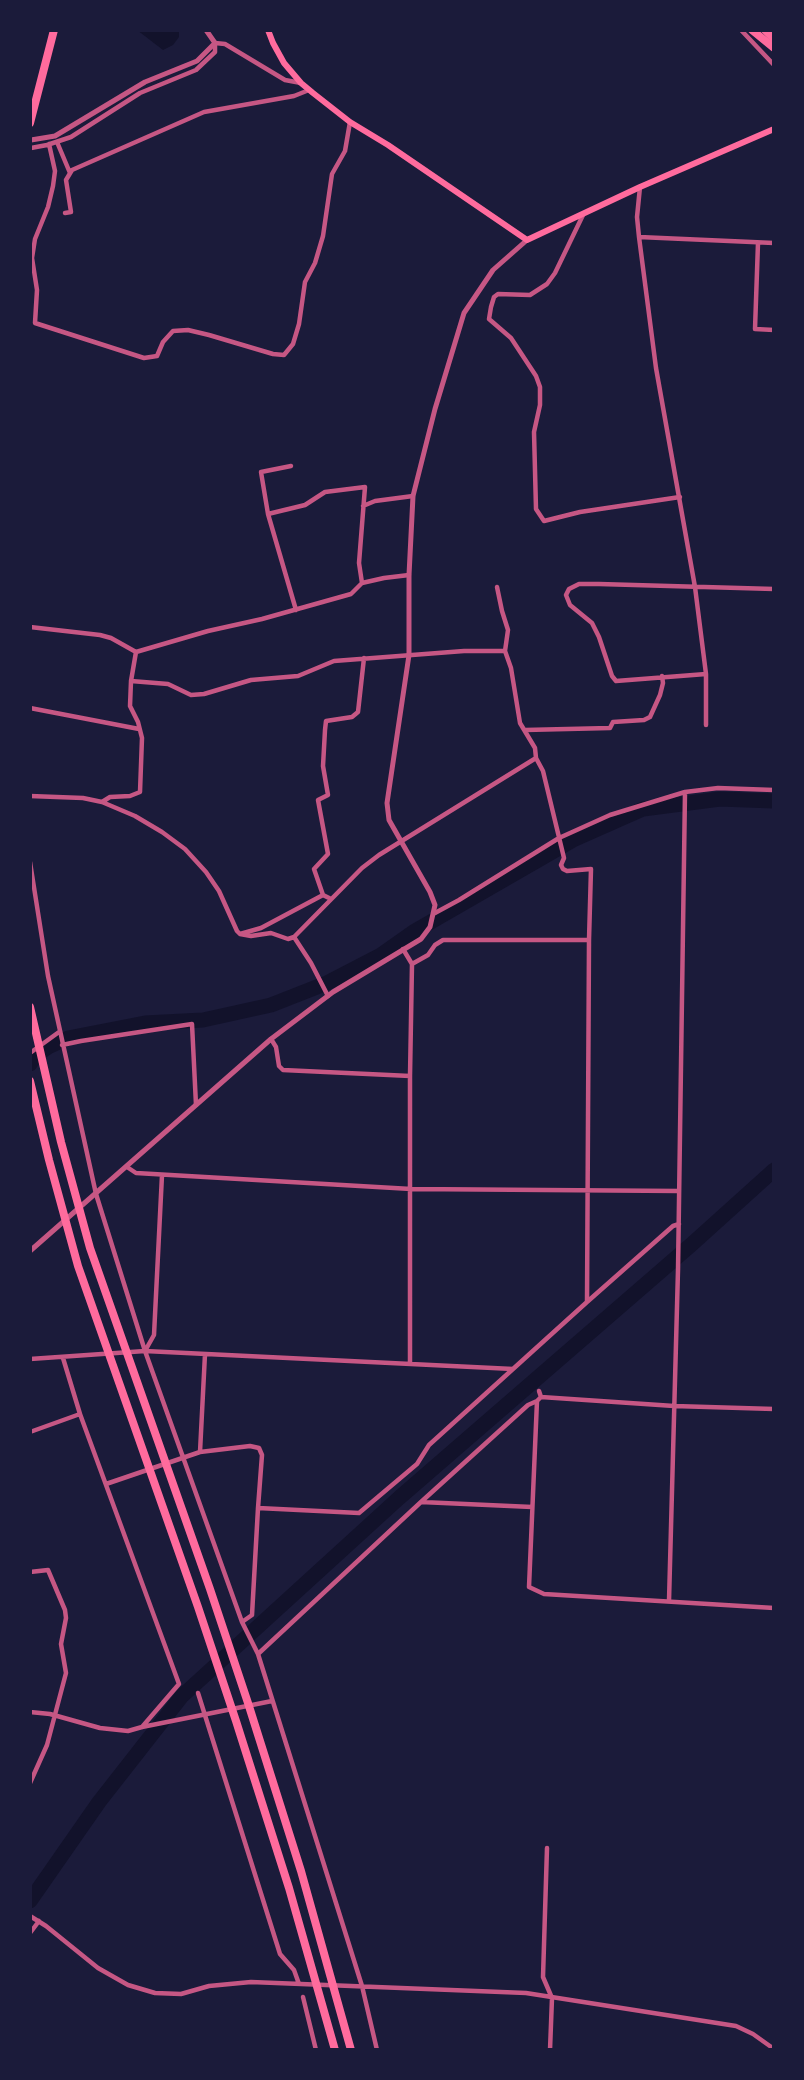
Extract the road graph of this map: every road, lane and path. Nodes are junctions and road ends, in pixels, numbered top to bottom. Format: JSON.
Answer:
{"nodes":[{"id":1,"x":54,"y":30,"type":"edge"},
{"id":2,"x":206,"y":30,"type":"edge"},
{"id":3,"x":268,"y":30,"type":"edge"},
{"id":4,"x":741,"y":30,"type":"edge"},
{"id":5,"x":752,"y":30,"type":"edge"},
{"id":6,"x":765,"y":30,"type":"edge"},
{"id":7,"x":774,"y":39,"type":"edge"},
{"id":8,"x":215,"y":44,"type":"junction"},
{"id":9,"x":774,"y":48,"type":"edge"},
{"id":10,"x":774,"y":65,"type":"edge"},
{"id":11,"x":301,"y":83,"type":"junction"},
{"id":12,"x":309,"y":90,"type":"junction"},
{"id":13,"x":350,"y":122,"type":"junction"},
{"id":14,"x":30,"y":123,"type":"edge"},
{"id":15,"x":774,"y":129,"type":"edge"},
{"id":16,"x":31,"y":140,"type":"edge"},
{"id":17,"x":57,"y":142,"type":"junction"},
{"id":18,"x":50,"y":144,"type":"junction"},
{"id":19,"x":31,"y":148,"type":"edge"},
{"id":20,"x":70,"y":173,"type":"junction"},
{"id":21,"x":640,"y":187,"type":"junction"},
{"id":22,"x":65,"y":213,"type":"dead end"},
{"id":23,"x":583,"y":215,"type":"junction"},
{"id":24,"x":639,"y":237,"type":"junction"},
{"id":25,"x":527,"y":240,"type":"junction"},
{"id":26,"x":758,"y":243,"type":"junction"},
{"id":27,"x":774,"y":243,"type":"edge"},
{"id":28,"x":774,"y":330,"type":"edge"},
{"id":29,"x":291,"y":466,"type":"dead end"},
{"id":30,"x":413,"y":496,"type":"junction"},
{"id":31,"x":680,"y":497,"type":"junction"},
{"id":32,"x":363,"y":506,"type":"junction"},
{"id":33,"x":268,"y":514,"type":"junction"},
{"id":34,"x":409,"y":575,"type":"junction"},
{"id":35,"x":362,"y":584,"type":"junction"},
{"id":36,"x":497,"y":587,"type":"dead end"},
{"id":37,"x":694,"y":587,"type":"junction"},
{"id":38,"x":774,"y":589,"type":"edge"},
{"id":39,"x":296,"y":610,"type":"junction"},
{"id":40,"x":30,"y":627,"type":"edge"},
{"id":41,"x":505,"y":651,"type":"junction"},
{"id":42,"x":136,"y":652,"type":"junction"},
{"id":43,"x":409,"y":655,"type":"junction"},
{"id":44,"x":363,"y":658,"type":"junction"},
{"id":45,"x":706,"y":674,"type":"junction"},
{"id":46,"x":662,"y":676,"type":"junction"},
{"id":47,"x":131,"y":681,"type":"junction"},
{"id":48,"x":30,"y":708,"type":"edge"},
{"id":49,"x":706,"y":725,"type":"dead end"},
{"id":50,"x":139,"y":729,"type":"junction"},
{"id":51,"x":525,"y":730,"type":"junction"},
{"id":52,"x":536,"y":758,"type":"junction"},
{"id":53,"x":774,"y":790,"type":"edge"},
{"id":54,"x":685,"y":792,"type":"junction"},
{"id":55,"x":30,"y":796,"type":"edge"},
{"id":56,"x":102,"y":802,"type":"junction"},
{"id":57,"x":559,"y":838,"type":"junction"},
{"id":58,"x":400,"y":842,"type":"junction"},
{"id":59,"x":30,"y":862,"type":"edge"},
{"id":60,"x":323,"y":895,"type":"junction"},
{"id":61,"x":331,"y":899,"type":"junction"},
{"id":62,"x":33,"y":906,"type":"edge"},
{"id":63,"x":434,"y":914,"type":"junction"},
{"id":64,"x":240,"y":934,"type":"junction"},
{"id":65,"x":294,"y":937,"type":"junction"},
{"id":66,"x":589,"y":940,"type":"junction"},
{"id":67,"x":403,"y":949,"type":"junction"},
{"id":68,"x":412,"y":964,"type":"junction"},
{"id":69,"x":328,"y":996,"type":"junction"},
{"id":70,"x":30,"y":1007,"type":"edge"},
{"id":71,"x":59,"y":1032,"type":"junction"},
{"id":72,"x":271,"y":1040,"type":"junction"},
{"id":73,"x":62,"y":1045,"type":"junction"},
{"id":74,"x":30,"y":1053,"type":"edge"},
{"id":75,"x":410,"y":1076,"type":"junction"},
{"id":76,"x":30,"y":1081,"type":"edge"},
{"id":77,"x":196,"y":1106,"type":"junction"},
{"id":78,"x":127,"y":1167,"type":"junction"},
{"id":79,"x":162,"y":1174,"type":"junction"},
{"id":80,"x":411,"y":1189,"type":"junction"},
{"id":81,"x":588,"y":1190,"type":"junction"},
{"id":82,"x":679,"y":1191,"type":"junction"},
{"id":83,"x":96,"y":1194,"type":"junction"},
{"id":84,"x":679,"y":1224,"type":"junction"},
{"id":85,"x":30,"y":1251,"type":"edge"},
{"id":86,"x":587,"y":1302,"type":"junction"},
{"id":87,"x":145,"y":1351,"type":"junction"},
{"id":88,"x":205,"y":1354,"type":"junction"},
{"id":89,"x":63,"y":1358,"type":"junction"},
{"id":90,"x":30,"y":1359,"type":"edge"},
{"id":91,"x":410,"y":1363,"type":"junction"},
{"id":92,"x":513,"y":1370,"type":"junction"},
{"id":93,"x":537,"y":1401,"type":"junction"},
{"id":94,"x":674,"y":1406,"type":"junction"},
{"id":95,"x":774,"y":1409,"type":"edge"},
{"id":96,"x":80,"y":1414,"type":"junction"},
{"id":97,"x":30,"y":1432,"type":"edge"},
{"id":98,"x":200,"y":1452,"type":"junction"},
{"id":99,"x":183,"y":1458,"type":"junction"},
{"id":100,"x":106,"y":1484,"type":"junction"},
{"id":101,"x":421,"y":1502,"type":"junction"},
{"id":102,"x":532,"y":1507,"type":"junction"},
{"id":103,"x":258,"y":1508,"type":"junction"},
{"id":104,"x":30,"y":1572,"type":"edge"},
{"id":105,"x":669,"y":1601,"type":"junction"},
{"id":106,"x":774,"y":1608,"type":"edge"},
{"id":107,"x":242,"y":1622,"type":"junction"},
{"id":108,"x":258,"y":1654,"type":"junction"},
{"id":109,"x":198,"y":1693,"type":"dead end"},
{"id":110,"x":272,"y":1701,"type":"junction"},
{"id":111,"x":30,"y":1712,"type":"edge"},
{"id":112,"x":54,"y":1715,"type":"junction"},
{"id":113,"x":205,"y":1715,"type":"junction"},
{"id":114,"x":144,"y":1726,"type":"junction"},
{"id":115,"x":30,"y":1783,"type":"edge"},
{"id":116,"x":547,"y":1848,"type":"dead end"},
{"id":117,"x":30,"y":1916,"type":"edge"},
{"id":118,"x":39,"y":1921,"type":"junction"},
{"id":119,"x":30,"y":1933,"type":"edge"},
{"id":120,"x":299,"y":1984,"type":"junction"},
{"id":121,"x":362,"y":1986,"type":"junction"},
{"id":122,"x":303,"y":1997,"type":"dead end"},
{"id":123,"x":552,"y":1998,"type":"junction"},
{"id":124,"x":774,"y":2049,"type":"edge"},
{"id":125,"x":316,"y":2050,"type":"edge"},
{"id":126,"x":335,"y":2050,"type":"edge"},
{"id":127,"x":351,"y":2050,"type":"edge"},
{"id":128,"x":377,"y":2050,"type":"edge"},
{"id":129,"x":550,"y":2050,"type":"edge"}],
"edges":[{"from":1,"to":14,"type":"highway"},
{"from":2,"to":8,"type":"street"},
{"from":3,"to":11,"type":"main road"},
{"from":4,"to":10,"type":"street"},
{"from":5,"to":9,"type":"highway"},
{"from":6,"to":7,"type":"highway"},
{"from":8,"to":11,"type":"street"},
{"from":8,"to":16,"type":"street"},
{"from":8,"to":17,"type":"street"},
{"from":11,"to":12,"type":"main road"},
{"from":12,"to":13,"type":"main road"},
{"from":12,"to":20,"type":"street"},
{"from":13,"to":18,"type":"street"},
{"from":13,"to":25,"type":"main road"},
{"from":15,"to":21,"type":"main road"},
{"from":17,"to":18,"type":"street"},
{"from":17,"to":20,"type":"street"},
{"from":18,"to":19,"type":"street"},
{"from":20,"to":22,"type":"street"},
{"from":21,"to":23,"type":"main road"},
{"from":21,"to":24,"type":"street"},
{"from":23,"to":25,"type":"main road"},
{"from":23,"to":31,"type":"street"},
{"from":24,"to":26,"type":"street"},
{"from":24,"to":31,"type":"street"},
{"from":25,"to":30,"type":"street"},
{"from":26,"to":27,"type":"street"},
{"from":26,"to":28,"type":"street"},
{"from":29,"to":33,"type":"street"},
{"from":30,"to":32,"type":"street"},
{"from":30,"to":34,"type":"street"},
{"from":31,"to":37,"type":"street"},
{"from":32,"to":33,"type":"street"},
{"from":32,"to":35,"type":"street"},
{"from":33,"to":39,"type":"street"},
{"from":34,"to":35,"type":"street"},
{"from":34,"to":43,"type":"street"},
{"from":35,"to":39,"type":"street"},
{"from":36,"to":41,"type":"street"},
{"from":37,"to":38,"type":"street"},
{"from":37,"to":45,"type":"street"},
{"from":37,"to":46,"type":"street"},
{"from":39,"to":42,"type":"street"},
{"from":40,"to":42,"type":"street"},
{"from":41,"to":43,"type":"street"},
{"from":41,"to":51,"type":"street"},
{"from":42,"to":47,"type":"street"},
{"from":43,"to":44,"type":"street"},
{"from":43,"to":58,"type":"street"},
{"from":44,"to":47,"type":"street"},
{"from":44,"to":60,"type":"street"},
{"from":45,"to":46,"type":"street"},
{"from":45,"to":49,"type":"street"},
{"from":46,"to":51,"type":"street"},
{"from":47,"to":50,"type":"street"},
{"from":48,"to":50,"type":"street"},
{"from":50,"to":56,"type":"street"},
{"from":51,"to":52,"type":"street"},
{"from":52,"to":57,"type":"street"},
{"from":52,"to":58,"type":"street"},
{"from":53,"to":54,"type":"street"},
{"from":54,"to":57,"type":"street"},
{"from":54,"to":82,"type":"street"},
{"from":55,"to":56,"type":"street"},
{"from":56,"to":64,"type":"street"},
{"from":57,"to":63,"type":"street"},
{"from":57,"to":66,"type":"street"},
{"from":58,"to":61,"type":"street"},
{"from":58,"to":63,"type":"street"},
{"from":59,"to":62,"type":"street"},
{"from":60,"to":61,"type":"street"},
{"from":60,"to":64,"type":"street"},
{"from":61,"to":65,"type":"street"},
{"from":62,"to":71,"type":"street"},
{"from":63,"to":67,"type":"street"},
{"from":64,"to":65,"type":"street"},
{"from":65,"to":69,"type":"street"},
{"from":66,"to":68,"type":"street"},
{"from":66,"to":81,"type":"street"},
{"from":67,"to":68,"type":"street"},
{"from":67,"to":69,"type":"street"},
{"from":68,"to":75,"type":"street"},
{"from":69,"to":72,"type":"street"},
{"from":70,"to":127,"type":"highway"},
{"from":71,"to":73,"type":"street"},
{"from":71,"to":74,"type":"street"},
{"from":72,"to":75,"type":"street"},
{"from":72,"to":77,"type":"street"},
{"from":73,"to":77,"type":"street"},
{"from":73,"to":83,"type":"street"},
{"from":75,"to":80,"type":"street"},
{"from":76,"to":126,"type":"highway"},
{"from":77,"to":78,"type":"street"},
{"from":78,"to":79,"type":"street"},
{"from":78,"to":83,"type":"street"},
{"from":79,"to":80,"type":"street"},
{"from":79,"to":87,"type":"street"},
{"from":80,"to":81,"type":"street"},
{"from":80,"to":91,"type":"street"},
{"from":81,"to":82,"type":"street"},
{"from":81,"to":86,"type":"street"},
{"from":82,"to":84,"type":"street"},
{"from":83,"to":85,"type":"street"},
{"from":83,"to":87,"type":"street"},
{"from":84,"to":86,"type":"street"},
{"from":84,"to":94,"type":"street"},
{"from":86,"to":92,"type":"street"},
{"from":87,"to":88,"type":"street"},
{"from":87,"to":89,"type":"street"},
{"from":87,"to":99,"type":"street"},
{"from":88,"to":91,"type":"street"},
{"from":88,"to":98,"type":"street"},
{"from":89,"to":90,"type":"street"},
{"from":89,"to":96,"type":"street"},
{"from":91,"to":92,"type":"street"},
{"from":92,"to":103,"type":"street"},
{"from":93,"to":94,"type":"street"},
{"from":93,"to":101,"type":"street"},
{"from":93,"to":102,"type":"street"},
{"from":94,"to":95,"type":"street"},
{"from":94,"to":105,"type":"street"},
{"from":96,"to":97,"type":"street"},
{"from":96,"to":100,"type":"street"},
{"from":98,"to":99,"type":"street"},
{"from":98,"to":103,"type":"street"},
{"from":99,"to":100,"type":"street"},
{"from":99,"to":107,"type":"street"},
{"from":100,"to":114,"type":"street"},
{"from":101,"to":102,"type":"street"},
{"from":101,"to":108,"type":"street"},
{"from":102,"to":105,"type":"street"},
{"from":103,"to":107,"type":"street"},
{"from":104,"to":112,"type":"street"},
{"from":105,"to":106,"type":"street"},
{"from":107,"to":108,"type":"street"},
{"from":108,"to":110,"type":"street"},
{"from":109,"to":113,"type":"street"},
{"from":110,"to":113,"type":"street"},
{"from":110,"to":121,"type":"street"},
{"from":111,"to":112,"type":"street"},
{"from":112,"to":114,"type":"street"},
{"from":112,"to":115,"type":"street"},
{"from":113,"to":114,"type":"street"},
{"from":113,"to":120,"type":"street"},
{"from":116,"to":123,"type":"street"},
{"from":117,"to":118,"type":"street"},
{"from":118,"to":119,"type":"street"},
{"from":118,"to":120,"type":"street"},
{"from":120,"to":121,"type":"street"},
{"from":121,"to":123,"type":"street"},
{"from":121,"to":128,"type":"street"},
{"from":122,"to":125,"type":"street"},
{"from":123,"to":124,"type":"street"},
{"from":123,"to":129,"type":"street"}]}
